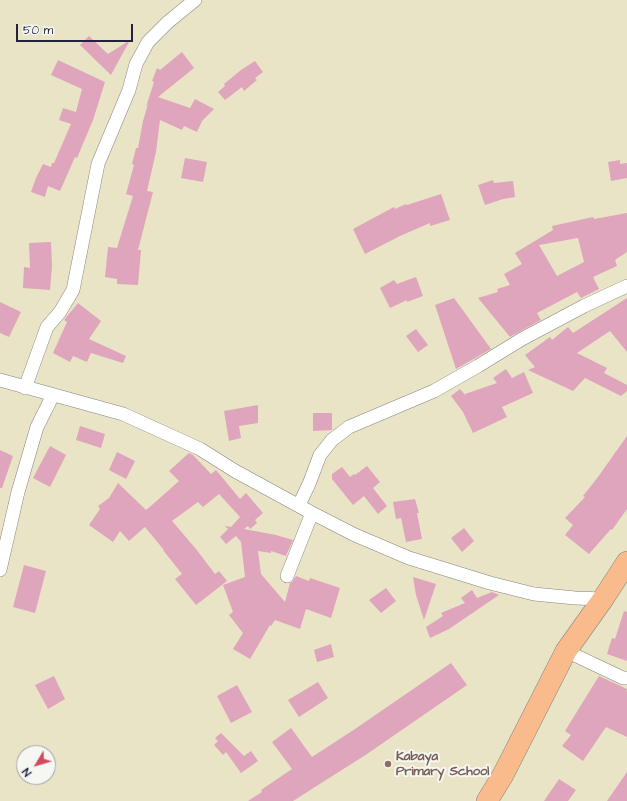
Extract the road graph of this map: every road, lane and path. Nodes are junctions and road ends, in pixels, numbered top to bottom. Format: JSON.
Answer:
{"nodes":[{"id":1,"x":195,"y":0,"type":"edge"},
{"id":2,"x":627,"y":286,"type":"edge"},
{"id":3,"x":0,"y":380,"type":"edge"},
{"id":4,"x":25,"y":388,"type":"junction"},
{"id":5,"x":53,"y":395,"type":"junction"},
{"id":6,"x":299,"y":505,"type":"junction"},
{"id":7,"x":312,"y":513,"type":"junction"},
{"id":8,"x":627,"y":562,"type":"edge"},
{"id":9,"x":0,"y":570,"type":"edge"},
{"id":10,"x":287,"y":576,"type":"dead end"},
{"id":11,"x":603,"y":599,"type":"junction"},
{"id":12,"x":566,"y":651,"type":"junction"},
{"id":13,"x":627,"y":678,"type":"edge"},
{"id":14,"x":487,"y":801,"type":"edge"}],
"edges":[{"from":1,"to":4,"type":"street"},
{"from":2,"to":6,"type":"street"},
{"from":3,"to":4,"type":"street"},
{"from":4,"to":5,"type":"street"},
{"from":5,"to":6,"type":"street"},
{"from":5,"to":9,"type":"street"},
{"from":6,"to":7,"type":"street"},
{"from":7,"to":10,"type":"street"},
{"from":7,"to":11,"type":"street"},
{"from":8,"to":11,"type":"main road"},
{"from":11,"to":12,"type":"main road"},
{"from":12,"to":13,"type":"street"},
{"from":12,"to":14,"type":"main road"}]}
